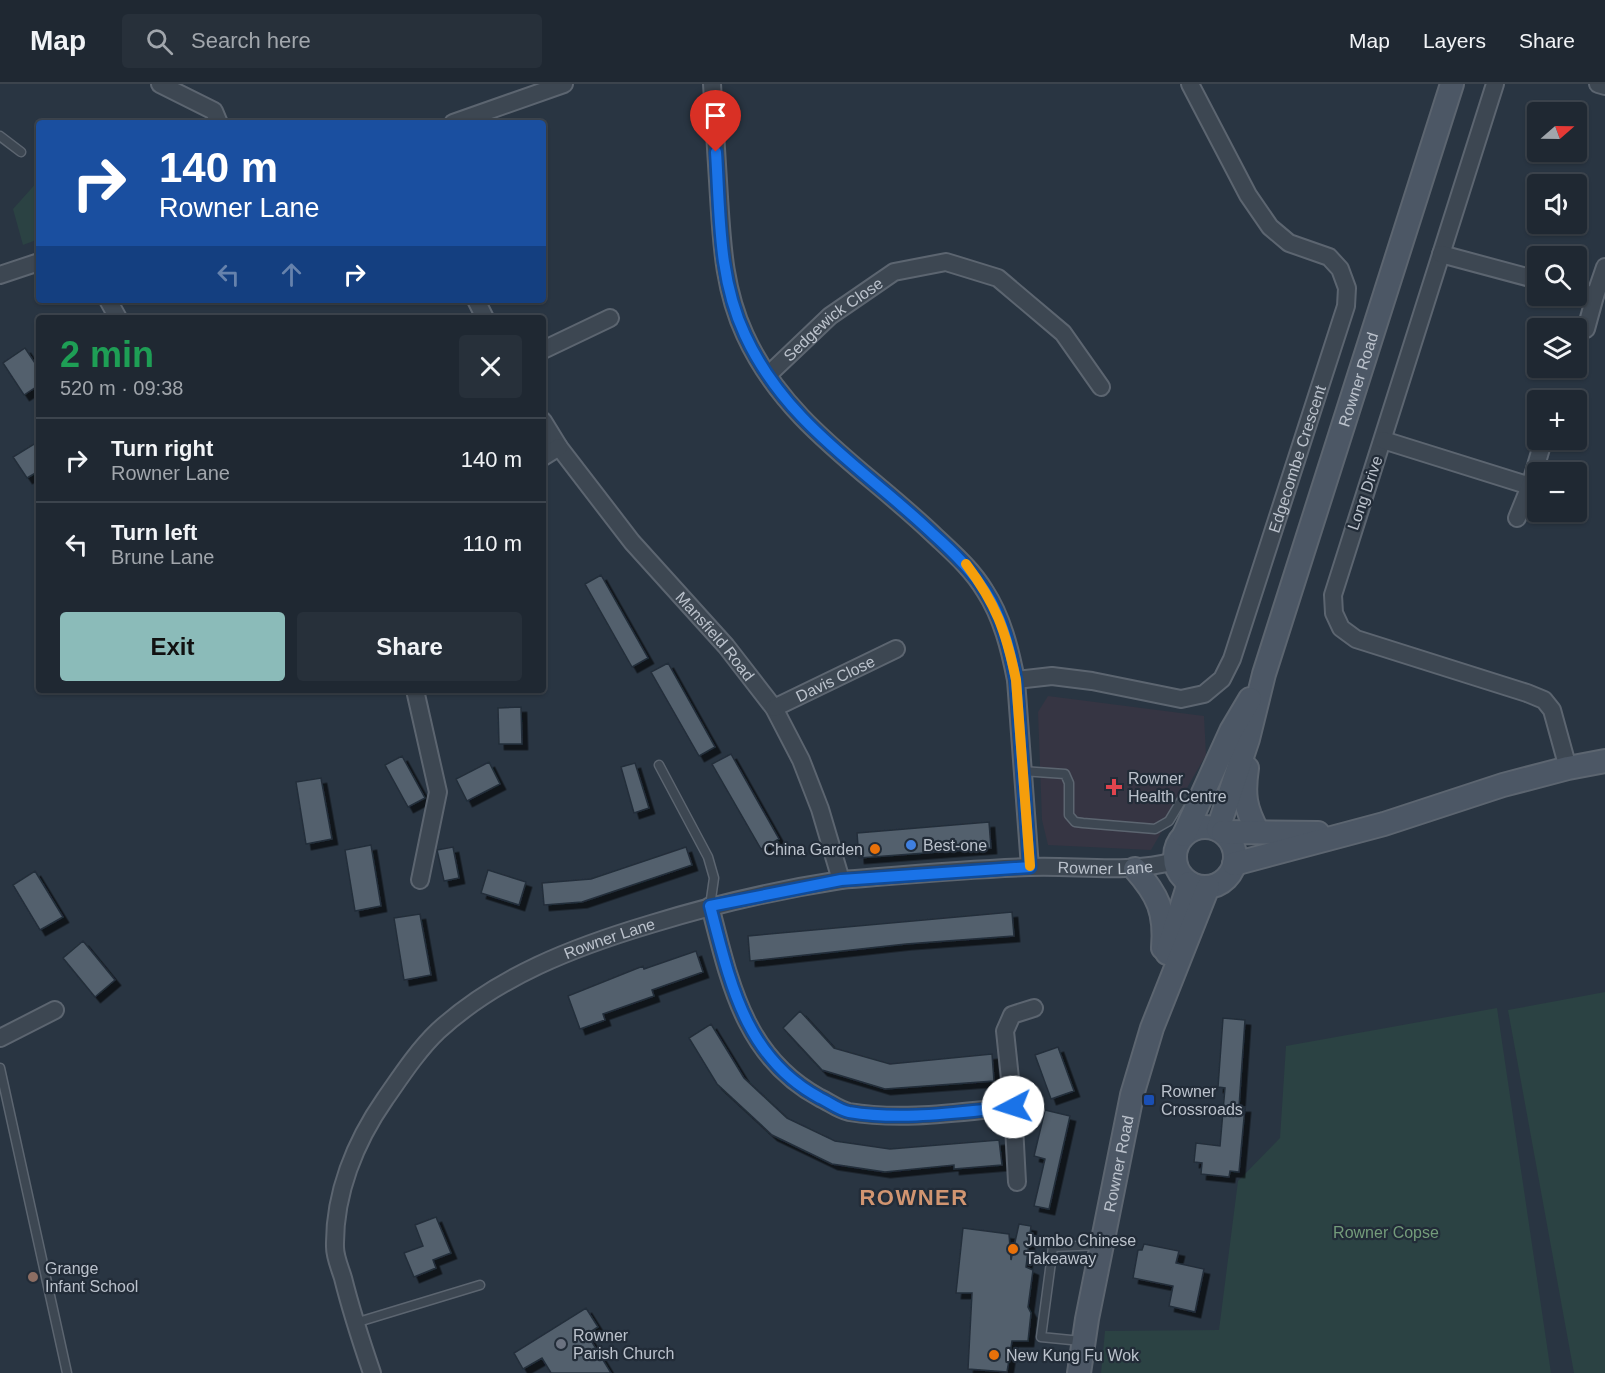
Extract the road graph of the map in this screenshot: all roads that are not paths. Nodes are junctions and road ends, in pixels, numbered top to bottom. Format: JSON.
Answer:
{"nodes":[{"id":1,"x":160,"y":84,"type":"edge"},
{"id":2,"x":564,"y":84,"type":"edge"},
{"id":3,"x":712,"y":84,"type":"edge"},
{"id":4,"x":1190,"y":84,"type":"edge"},
{"id":5,"x":1452,"y":84,"type":"edge"},
{"id":6,"x":1496,"y":84,"type":"edge"},
{"id":7,"x":1598,"y":84,"type":"edge"},
{"id":8,"x":1605,"y":86,"type":"edge"},
{"id":9,"x":218,"y":120,"type":"edge"},
{"id":10,"x":462,"y":120,"type":"edge"},
{"id":11,"x":0,"y":136,"type":"edge"},
{"id":12,"x":21,"y":152,"type":"dead end"},
{"id":13,"x":1441,"y":254,"type":"junction"},
{"id":14,"x":36,"y":263,"type":"edge"},
{"id":15,"x":1605,"y":267,"type":"edge"},
{"id":16,"x":0,"y":275,"type":"edge"},
{"id":17,"x":1527,"y":277,"type":"edge"},
{"id":18,"x":1587,"y":294,"type":"edge"},
{"id":19,"x":1595,"y":296,"type":"junction"},
{"id":20,"x":610,"y":318,"type":"dead end"},
{"id":21,"x":1587,"y":326,"type":"edge"},
{"id":22,"x":546,"y":349,"type":"edge"},
{"id":23,"x":768,"y":375,"type":"junction"},
{"id":24,"x":1101,"y":387,"type":"dead end"},
{"id":25,"x":546,"y":426,"type":"edge"},
{"id":26,"x":1383,"y":440,"type":"junction"},
{"id":27,"x":559,"y":447,"type":"junction"},
{"id":28,"x":546,"y":455,"type":"edge"},
{"id":29,"x":1527,"y":485,"type":"edge"},
{"id":30,"x":1527,"y":493,"type":"edge"},
{"id":31,"x":1517,"y":518,"type":"dead end"},
{"id":32,"x":896,"y":649,"type":"dead end"},
{"id":33,"x":1264,"y":674,"type":"junction"},
{"id":34,"x":1016,"y":680,"type":"junction"},
{"id":35,"x":416,"y":693,"type":"edge"},
{"id":36,"x":774,"y":708,"type":"junction"},
{"id":37,"x":1248,"y":739,"type":"junction"},
{"id":38,"x":1605,"y":761,"type":"edge"},
{"id":39,"x":659,"y":765,"type":"dead end"},
{"id":40,"x":1568,"y":768,"type":"junction"},
{"id":41,"x":1023,"y":771,"type":"junction"},
{"id":42,"x":1184,"y":796,"type":"dead end"},
{"id":43,"x":1221,"y":831,"type":"junction"},
{"id":44,"x":1258,"y":832,"type":"junction"},
{"id":45,"x":1349,"y":832,"type":"junction"},
{"id":46,"x":1184,"y":835,"type":"junction"},
{"id":47,"x":1175,"y":861,"type":"junction"},
{"id":48,"x":1234,"y":864,"type":"junction"},
{"id":49,"x":1030,"y":867,"type":"junction"},
{"id":50,"x":1135,"y":868,"type":"junction"},
{"id":51,"x":420,"y":880,"type":"dead end"},
{"id":52,"x":841,"y":880,"type":"junction"},
{"id":53,"x":1198,"y":885,"type":"junction"},
{"id":54,"x":710,"y":906,"type":"junction"},
{"id":55,"x":1161,"y":974,"type":"junction"},
{"id":56,"x":1034,"y":1008,"type":"dead end"},
{"id":57,"x":55,"y":1010,"type":"dead end"},
{"id":58,"x":1152,"y":1028,"type":"junction"},
{"id":59,"x":0,"y":1038,"type":"edge"},
{"id":60,"x":0,"y":1068,"type":"edge"},
{"id":61,"x":1013,"y":1107,"type":"junction"},
{"id":62,"x":1017,"y":1182,"type":"dead end"},
{"id":63,"x":1101,"y":1245,"type":"junction"},
{"id":64,"x":480,"y":1285,"type":"dead end"},
{"id":65,"x":355,"y":1323,"type":"junction"},
{"id":66,"x":1083,"y":1342,"type":"junction"},
{"id":67,"x":67,"y":1373,"type":"edge"},
{"id":68,"x":372,"y":1373,"type":"edge"},
{"id":69,"x":1079,"y":1373,"type":"edge"}],
"edges":[{"from":1,"to":9,"type":"street"},
{"from":2,"to":10,"type":"street"},
{"from":3,"to":23,"type":"street"},
{"from":4,"to":34,"type":"street","name":"Edgecombe Crescent"},
{"from":5,"to":33,"type":"main road","name":"Rowner Road"},
{"from":6,"to":13,"type":"street","name":"Long Drive"},
{"from":7,"to":8,"type":"street"},
{"from":11,"to":12,"type":"lane"},
{"from":13,"to":17,"type":"street"},
{"from":13,"to":26,"type":"street","name":"Long Drive"},
{"from":14,"to":16,"type":"street"},
{"from":15,"to":19,"type":"street"},
{"from":18,"to":19,"type":"street"},
{"from":19,"to":21,"type":"street"},
{"from":20,"to":22,"type":"street"},
{"from":23,"to":24,"type":"street","name":"Sedgewick Close"},
{"from":23,"to":34,"type":"street"},
{"from":25,"to":27,"type":"street","name":"Mansfield Road"},
{"from":26,"to":29,"type":"street"},
{"from":26,"to":40,"type":"street","name":"Long Drive"},
{"from":27,"to":28,"type":"street"},
{"from":27,"to":36,"type":"street","name":"Mansfield Road"},
{"from":30,"to":31,"type":"street"},
{"from":32,"to":36,"type":"street","name":"Davis Close"},
{"from":33,"to":37,"type":"main road","name":"Rowner Road"},
{"from":33,"to":46,"type":"main road","name":"Rowner Road"},
{"from":34,"to":41,"type":"street"},
{"from":35,"to":51,"type":"street"},
{"from":36,"to":52,"type":"street","name":"Mansfield Road"},
{"from":37,"to":43,"type":"main road","name":"Rowner Road"},
{"from":37,"to":44,"type":"main road"},
{"from":38,"to":40,"type":"main road"},
{"from":39,"to":54,"type":"lane"},
{"from":40,"to":45,"type":"main road"},
{"from":41,"to":42,"type":"lane"},
{"from":41,"to":49,"type":"street"},
{"from":43,"to":44,"type":"main road"},
{"from":43,"to":46,"type":"main road"},
{"from":43,"to":48,"type":"main road"},
{"from":44,"to":45,"type":"main road"},
{"from":45,"to":48,"type":"main road"},
{"from":46,"to":47,"type":"main road"},
{"from":47,"to":50,"type":"street","name":"Rowner Lane"},
{"from":47,"to":53,"type":"main road"},
{"from":48,"to":53,"type":"main road"},
{"from":49,"to":50,"type":"street","name":"Rowner Lane"},
{"from":49,"to":52,"type":"street","name":"Rowner Lane"},
{"from":50,"to":55,"type":"main road"},
{"from":52,"to":54,"type":"street","name":"Rowner Lane"},
{"from":53,"to":55,"type":"main road","name":"Rowner Road"},
{"from":53,"to":58,"type":"main road","name":"Rowner Road"},
{"from":54,"to":61,"type":"street"},
{"from":54,"to":65,"type":"street","name":"Rowner Lane"},
{"from":55,"to":58,"type":"main road","name":"Rowner Road"},
{"from":56,"to":61,"type":"street"},
{"from":57,"to":59,"type":"street"},
{"from":58,"to":63,"type":"main road","name":"Rowner Road"},
{"from":60,"to":67,"type":"lane"},
{"from":61,"to":62,"type":"street"},
{"from":63,"to":66,"type":"main road","name":"Rowner Road"},
{"from":63,"to":66,"type":"lane"},
{"from":64,"to":65,"type":"lane"},
{"from":65,"to":68,"type":"street","name":"Rowner Lane"},
{"from":66,"to":69,"type":"main road","name":"Rowner Road"}]}
